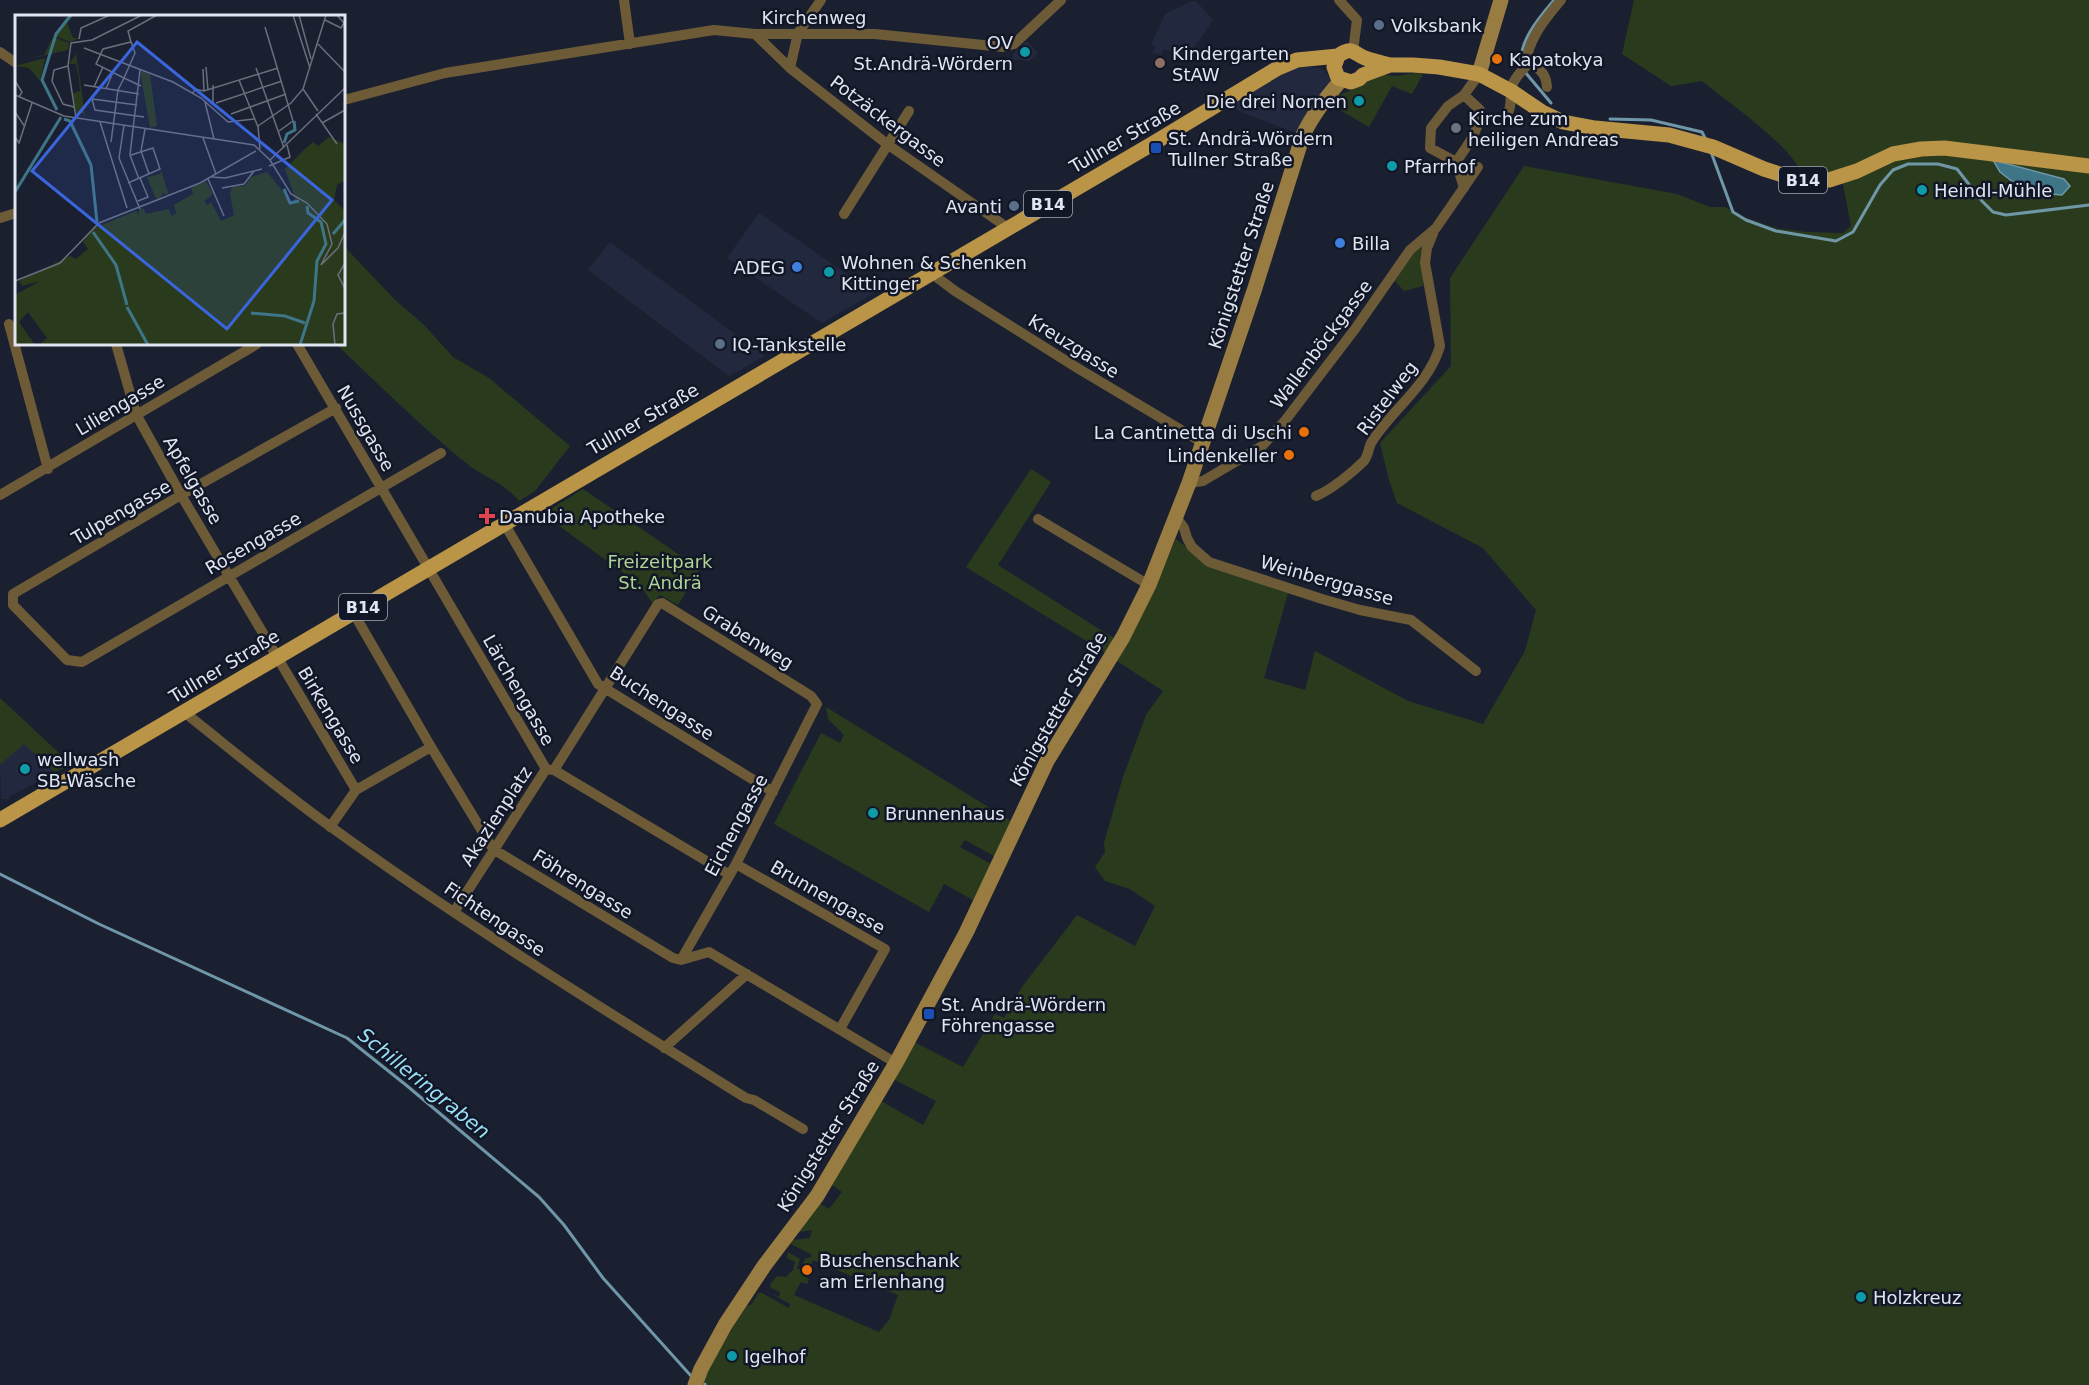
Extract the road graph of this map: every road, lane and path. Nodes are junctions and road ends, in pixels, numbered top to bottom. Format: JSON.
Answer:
{"nodes":[{"id":1,"x":624,"y":0,"type":"edge"},
{"id":2,"x":821,"y":0,"type":"edge"},
{"id":3,"x":1061,"y":0,"type":"edge"},
{"id":4,"x":1339,"y":0,"type":"edge"},
{"id":5,"x":1501,"y":0,"type":"edge"},
{"id":6,"x":1561,"y":0,"type":"edge"},
{"id":7,"x":798,"y":33,"type":"junction"},
{"id":8,"x":755,"y":34,"type":"junction"},
{"id":9,"x":630,"y":44,"type":"junction"},
{"id":10,"x":0,"y":52,"type":"edge"},
{"id":11,"x":1351,"y":55,"type":"junction"},
{"id":12,"x":1309,"y":60,"type":"junction"},
{"id":13,"x":15,"y":62,"type":"edge"},
{"id":14,"x":1390,"y":65,"type":"junction"},
{"id":15,"x":790,"y":68,"type":"junction"},
{"id":16,"x":1525,"y":68,"type":"junction"},
{"id":17,"x":1479,"y":74,"type":"junction"},
{"id":18,"x":1363,"y":75,"type":"junction"},
{"id":19,"x":1338,"y":76,"type":"junction"},
{"id":20,"x":1547,"y":87,"type":"dead end"},
{"id":21,"x":1511,"y":91,"type":"junction"},
{"id":22,"x":1464,"y":95,"type":"junction"},
{"id":23,"x":345,"y":100,"type":"edge"},
{"id":24,"x":909,"y":111,"type":"dead end"},
{"id":25,"x":1507,"y":114,"type":"dead end"},
{"id":26,"x":887,"y":144,"type":"junction"},
{"id":27,"x":1456,"y":162,"type":"junction"},
{"id":28,"x":2089,"y":166,"type":"edge"},
{"id":29,"x":1478,"y":167,"type":"dead end"},
{"id":30,"x":1464,"y":188,"type":"junction"},
{"id":31,"x":15,"y":213,"type":"edge"},
{"id":32,"x":844,"y":214,"type":"dead end"},
{"id":33,"x":0,"y":218,"type":"edge"},
{"id":34,"x":1008,"y":228,"type":"junction"},
{"id":35,"x":1436,"y":228,"type":"junction"},
{"id":36,"x":931,"y":273,"type":"junction"},
{"id":37,"x":8,"y":324,"type":"edge"},
{"id":38,"x":116,"y":345,"type":"edge"},
{"id":39,"x":255,"y":345,"type":"edge"},
{"id":40,"x":298,"y":345,"type":"edge"},
{"id":41,"x":336,"y":408,"type":"junction"},
{"id":42,"x":136,"y":414,"type":"junction"},
{"id":43,"x":1203,"y":443,"type":"junction"},
{"id":44,"x":441,"y":453,"type":"dead end"},
{"id":45,"x":48,"y":469,"type":"junction"},
{"id":46,"x":1189,"y":483,"type":"junction"},
{"id":47,"x":382,"y":487,"type":"junction"},
{"id":48,"x":0,"y":495,"type":"edge"},
{"id":49,"x":181,"y":495,"type":"junction"},
{"id":50,"x":1316,"y":496,"type":"dead end"},
{"id":51,"x":1177,"y":518,"type":"junction"},
{"id":52,"x":1038,"y":519,"type":"dead end"},
{"id":53,"x":504,"y":523,"type":"junction"},
{"id":54,"x":429,"y":568,"type":"junction"},
{"id":55,"x":230,"y":576,"type":"junction"},
{"id":56,"x":1149,"y":585,"type":"junction"},
{"id":57,"x":658,"y":604,"type":"joint"},
{"id":58,"x":353,"y":612,"type":"junction"},
{"id":59,"x":277,"y":657,"type":"junction"},
{"id":60,"x":82,"y":662,"type":"joint"},
{"id":61,"x":1476,"y":671,"type":"dead end"},
{"id":62,"x":605,"y":689,"type":"junction"},
{"id":63,"x":817,"y":704,"type":"joint"},
{"id":64,"x":184,"y":712,"type":"junction"},
{"id":65,"x":431,"y":747,"type":"junction"},
{"id":66,"x":550,"y":769,"type":"junction"},
{"id":67,"x":356,"y":790,"type":"junction"},
{"id":68,"x":773,"y":792,"type":"junction"},
{"id":69,"x":2,"y":816,"type":"edge"},
{"id":70,"x":330,"y":827,"type":"junction"},
{"id":71,"x":493,"y":849,"type":"junction"},
{"id":72,"x":736,"y":864,"type":"junction"},
{"id":73,"x":730,"y":875,"type":"junction"},
{"id":74,"x":454,"y":912,"type":"junction"},
{"id":75,"x":681,"y":960,"type":"junction"},
{"id":76,"x":747,"y":974,"type":"junction"},
{"id":77,"x":840,"y":1029,"type":"junction"},
{"id":78,"x":664,"y":1048,"type":"junction"},
{"id":79,"x":896,"y":1063,"type":"junction"},
{"id":80,"x":803,"y":1129,"type":"dead end"},
{"id":81,"x":695,"y":1385,"type":"edge"}],
"edges":[{"from":1,"to":9,"type":"street"},
{"from":2,"to":7,"type":"street"},
{"from":3,"to":7,"type":"street","name":"Kirchenweg"},
{"from":4,"to":11,"type":"street"},
{"from":5,"to":17,"type":"main road"},
{"from":6,"to":16,"type":"street"},
{"from":7,"to":8,"type":"street","name":"Kirchenweg"},
{"from":7,"to":15,"type":"street"},
{"from":8,"to":9,"type":"street","name":"Kirchenweg"},
{"from":8,"to":15,"type":"street","name":"Potzäckergasse"},
{"from":9,"to":23,"type":"street","name":"Kirchenweg"},
{"from":10,"to":13,"type":"street"},
{"from":11,"to":12,"type":"main road","name":"Tullner Straße","number":"B14"},
{"from":11,"to":14,"type":"main road","number":"B14"},
{"from":11,"to":18,"type":"main road"},
{"from":11,"to":19,"type":"main road"},
{"from":12,"to":19,"type":"main road"},
{"from":12,"to":34,"type":"main road","name":"Tullner Straße","number":"B14"},
{"from":14,"to":17,"type":"main road","number":"B14"},
{"from":14,"to":18,"type":"main road","number":"B14"},
{"from":15,"to":26,"type":"street","name":"Potzäckergasse"},
{"from":16,"to":20,"type":"street"},
{"from":16,"to":21,"type":"street"},
{"from":17,"to":21,"type":"main road","number":"B14"},
{"from":17,"to":22,"type":"street"},
{"from":18,"to":19,"type":"main road","number":"B14"},
{"from":19,"to":43,"type":"main road","name":"Königstetter Straße"},
{"from":21,"to":25,"type":"street"},
{"from":21,"to":28,"type":"main road","number":"B14"},
{"from":22,"to":27,"type":"street"},
{"from":22,"to":27,"type":"street"},
{"from":24,"to":26,"type":"street"},
{"from":26,"to":32,"type":"street"},
{"from":26,"to":34,"type":"street","name":"Potzäckergasse"},
{"from":27,"to":30,"type":"street"},
{"from":29,"to":30,"type":"street","name":"Wallenböckgasse"},
{"from":30,"to":35,"type":"street","name":"Wallenböckgasse"},
{"from":31,"to":33,"type":"street"},
{"from":34,"to":36,"type":"main road","name":"Tullner Straße","number":"B14"},
{"from":35,"to":46,"type":"street","name":"Wallenböckgasse"},
{"from":35,"to":50,"type":"street","name":"Ristelweg"},
{"from":36,"to":43,"type":"street","name":"Kreuzgasse"},
{"from":36,"to":53,"type":"main road","name":"Tullner Straße","number":"B14"},
{"from":37,"to":45,"type":"street"},
{"from":38,"to":42,"type":"street","name":"Apfelgasse"},
{"from":39,"to":42,"type":"street","name":"Liliengasse"},
{"from":40,"to":41,"type":"street","name":"Nussgasse"},
{"from":41,"to":47,"type":"street","name":"Nussgasse"},
{"from":41,"to":49,"type":"street","name":"Tulpengasse"},
{"from":42,"to":45,"type":"street","name":"Liliengasse"},
{"from":42,"to":49,"type":"street","name":"Apfelgasse"},
{"from":43,"to":46,"type":"main road","name":"Königstetter Straße"},
{"from":44,"to":47,"type":"street","name":"Rosengasse"},
{"from":45,"to":48,"type":"street","name":"Liliengasse"},
{"from":46,"to":51,"type":"main road","name":"Königstetter Straße"},
{"from":47,"to":54,"type":"street","name":"Nussgasse"},
{"from":47,"to":55,"type":"street","name":"Rosengasse"},
{"from":49,"to":55,"type":"street","name":"Apfelgasse"},
{"from":49,"to":60,"type":"street","name":"Tulpengasse"},
{"from":51,"to":56,"type":"main road","name":"Königstetter Straße"},
{"from":51,"to":61,"type":"street","name":"Weinberggasse"},
{"from":52,"to":56,"type":"street"},
{"from":53,"to":54,"type":"main road","name":"Tullner Straße","number":"B14"},
{"from":53,"to":62,"type":"street","name":"Buchengasse"},
{"from":54,"to":58,"type":"main road","name":"Tullner Straße","number":"B14"},
{"from":54,"to":66,"type":"street","name":"Lärchengasse"},
{"from":55,"to":59,"type":"street","name":"Apfelgasse"},
{"from":55,"to":60,"type":"street","name":"Rosengasse"},
{"from":56,"to":79,"type":"main road","name":"Königstetter Straße"},
{"from":57,"to":62,"type":"street","name":"Akazienplatz"},
{"from":57,"to":63,"type":"street","name":"Grabenweg"},
{"from":58,"to":59,"type":"main road","name":"Tullner Straße","number":"B14"},
{"from":58,"to":65,"type":"street","name":"Föhrengasse"},
{"from":59,"to":64,"type":"main road","name":"Tullner Straße","number":"B14"},
{"from":59,"to":67,"type":"street","name":"Birkengasse"},
{"from":62,"to":66,"type":"street","name":"Akazienplatz"},
{"from":62,"to":68,"type":"street","name":"Buchengasse"},
{"from":63,"to":68,"type":"street","name":"Eichengasse"},
{"from":64,"to":69,"type":"main road","name":"Tullner Straße","number":"B14"},
{"from":64,"to":70,"type":"street","name":"Fichtengasse"},
{"from":65,"to":67,"type":"street"},
{"from":65,"to":71,"type":"street","name":"Föhrengasse"},
{"from":66,"to":71,"type":"street","name":"Akazienplatz"},
{"from":66,"to":73,"type":"street","name":"Lärchengasse"},
{"from":67,"to":70,"type":"street"},
{"from":68,"to":72,"type":"street","name":"Eichengasse"},
{"from":70,"to":74,"type":"street","name":"Fichtengasse"},
{"from":71,"to":74,"type":"street","name":"Akazienplatz"},
{"from":71,"to":75,"type":"street","name":"Föhrengasse"},
{"from":72,"to":73,"type":"street","name":"Eichengasse"},
{"from":72,"to":77,"type":"street","name":"Brunnengasse"},
{"from":73,"to":75,"type":"street","name":"Eichengasse"},
{"from":74,"to":78,"type":"street","name":"Fichtengasse"},
{"from":75,"to":76,"type":"street"},
{"from":76,"to":77,"type":"street"},
{"from":76,"to":78,"type":"street"},
{"from":77,"to":79,"type":"street"},
{"from":78,"to":80,"type":"street","name":"Fichtengasse"},
{"from":79,"to":81,"type":"main road","name":"Königstetter Straße"}]}
